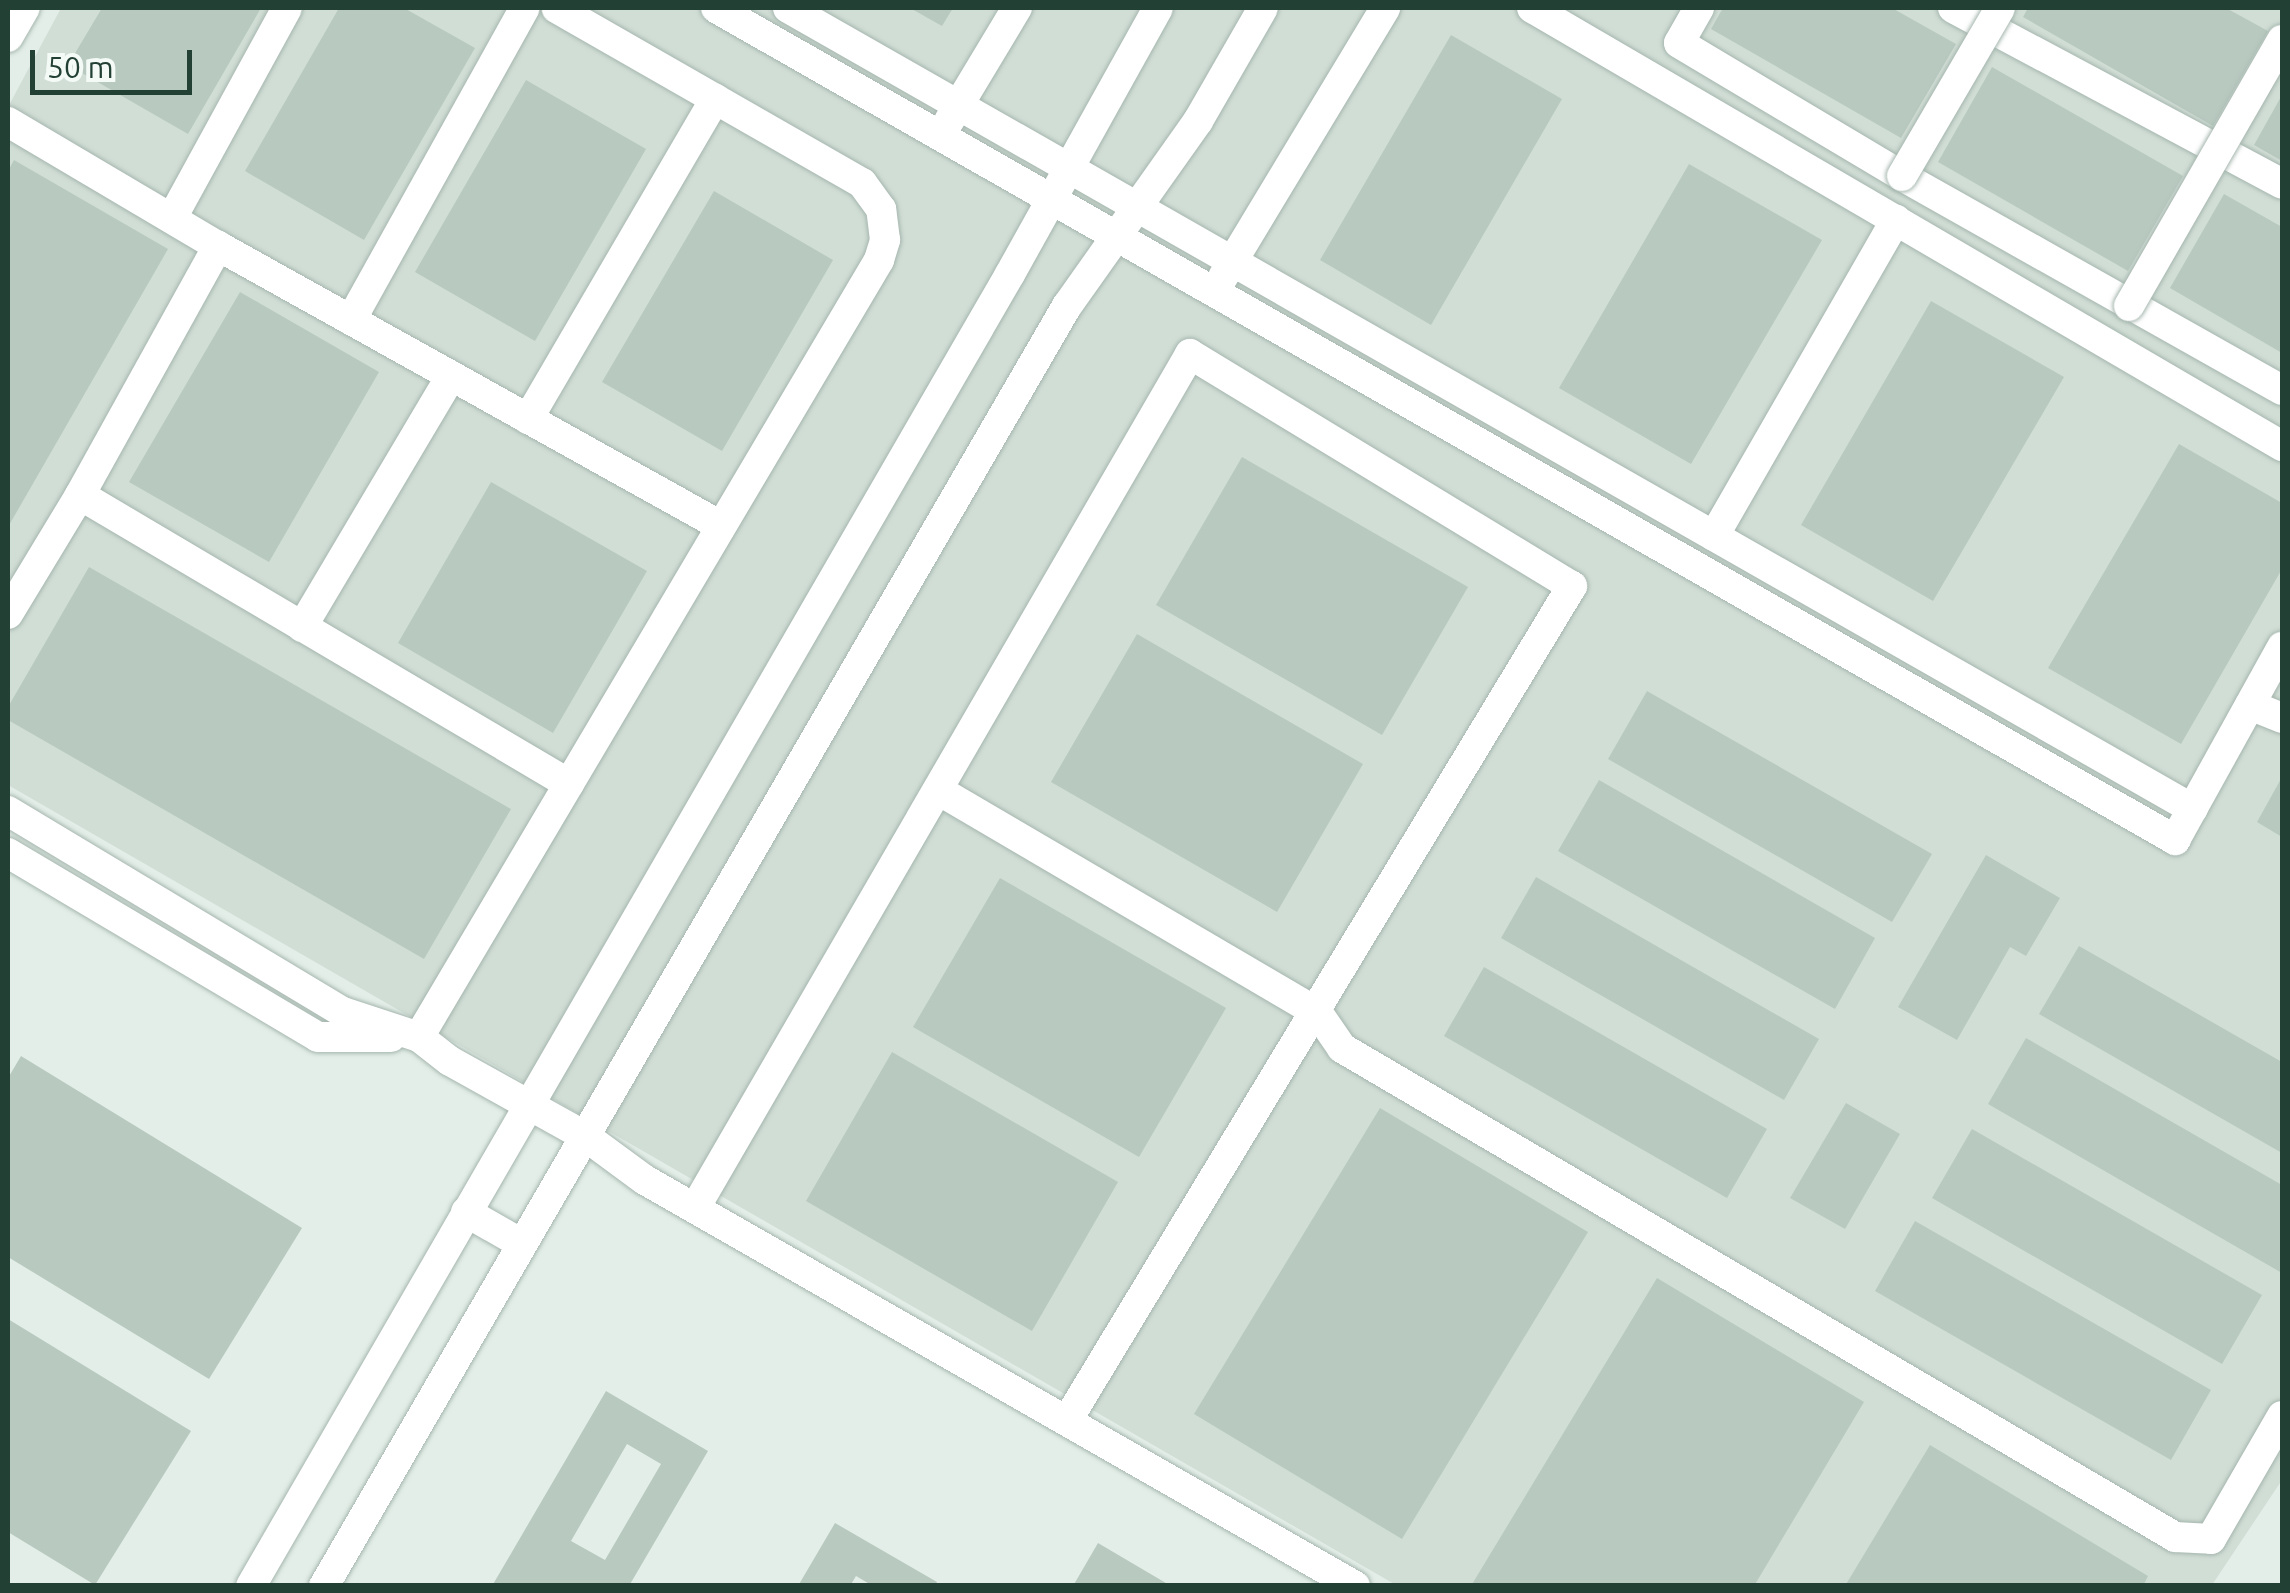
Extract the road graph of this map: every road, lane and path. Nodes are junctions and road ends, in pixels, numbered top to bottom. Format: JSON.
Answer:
{"nodes":[{"id":1,"x":25,"y":8,"type":"edge"},
{"id":2,"x":287,"y":8,"type":"edge"},
{"id":3,"x":524,"y":8,"type":"edge"},
{"id":4,"x":558,"y":8,"type":"edge"},
{"id":5,"x":716,"y":8,"type":"edge"},
{"id":6,"x":788,"y":8,"type":"edge"},
{"id":7,"x":1016,"y":8,"type":"edge"},
{"id":8,"x":1158,"y":8,"type":"edge"},
{"id":9,"x":1263,"y":8,"type":"edge"},
{"id":10,"x":1386,"y":8,"type":"edge"},
{"id":11,"x":1532,"y":8,"type":"edge"},
{"id":12,"x":1699,"y":8,"type":"edge"},
{"id":13,"x":1953,"y":8,"type":"edge"},
{"id":14,"x":2000,"y":8,"type":"edge"},
{"id":15,"x":8,"y":37,"type":"edge"},
{"id":16,"x":2282,"y":40,"type":"edge"},
{"id":17,"x":715,"y":99,"type":"junction"},
{"id":18,"x":958,"y":105,"type":"junction"},
{"id":19,"x":8,"y":122,"type":"edge"},
{"id":20,"x":940,"y":136,"type":"junction"},
{"id":21,"x":1069,"y":168,"type":"junction"},
{"id":22,"x":1902,"y":176,"type":"junction"},
{"id":23,"x":2282,"y":184,"type":"edge"},
{"id":24,"x":1051,"y":200,"type":"junction"},
{"id":25,"x":1136,"y":207,"type":"junction"},
{"id":26,"x":172,"y":218,"type":"junction"},
{"id":27,"x":1896,"y":220,"type":"junction"},
{"id":28,"x":1116,"y":237,"type":"junction"},
{"id":29,"x":218,"y":246,"type":"junction"},
{"id":30,"x":1232,"y":262,"type":"junction"},
{"id":31,"x":1214,"y":293,"type":"junction"},
{"id":32,"x":2129,"y":306,"type":"junction"},
{"id":33,"x":351,"y":320,"type":"junction"},
{"id":34,"x":451,"y":376,"type":"junction"},
{"id":35,"x":2282,"y":390,"type":"edge"},
{"id":36,"x":528,"y":418,"type":"junction"},
{"id":37,"x":2282,"y":446,"type":"edge"},
{"id":38,"x":80,"y":495,"type":"junction"},
{"id":39,"x":721,"y":526,"type":"junction"},
{"id":40,"x":1714,"y":536,"type":"junction"},
{"id":41,"x":8,"y":614,"type":"edge"},
{"id":42,"x":302,"y":627,"type":"junction"},
{"id":43,"x":2282,"y":648,"type":"edge"},
{"id":44,"x":2250,"y":705,"type":"junction"},
{"id":45,"x":2282,"y":718,"type":"edge"},
{"id":46,"x":569,"y":784,"type":"junction"},
{"id":47,"x":938,"y":790,"type":"junction"},
{"id":48,"x":2193,"y":809,"type":"junction"},
{"id":49,"x":8,"y":811,"type":"edge"},
{"id":50,"x":8,"y":853,"type":"edge"},
{"id":51,"x":1318,"y":1013,"type":"junction"},
{"id":52,"x":420,"y":1037,"type":"junction"},
{"id":53,"x":528,"y":1104,"type":"junction"},
{"id":54,"x":586,"y":1136,"type":"junction"},
{"id":55,"x":694,"y":1208,"type":"junction"},
{"id":56,"x":466,"y":1212,"type":"junction"},
{"id":57,"x":522,"y":1244,"type":"junction"},
{"id":58,"x":2282,"y":1416,"type":"edge"},
{"id":59,"x":1067,"y":1422,"type":"junction"},
{"id":60,"x":251,"y":1586,"type":"edge"},
{"id":61,"x":324,"y":1586,"type":"edge"},
{"id":62,"x":1354,"y":1586,"type":"edge"}],
"edges":[{"from":1,"to":15,"type":"street"},
{"from":2,"to":26,"type":"street"},
{"from":3,"to":33,"type":"street"},
{"from":4,"to":17,"type":"street"},
{"from":5,"to":20,"type":"street"},
{"from":6,"to":18,"type":"street"},
{"from":7,"to":18,"type":"street"},
{"from":8,"to":21,"type":"street"},
{"from":9,"to":25,"type":"street"},
{"from":10,"to":30,"type":"street"},
{"from":11,"to":27,"type":"street"},
{"from":12,"to":22,"type":"street"},
{"from":13,"to":23,"type":"street"},
{"from":14,"to":22,"type":"street","bridge":true},
{"from":16,"to":32,"type":"street","bridge":true},
{"from":17,"to":36,"type":"street"},
{"from":17,"to":39,"type":"street"},
{"from":18,"to":20,"type":"street"},
{"from":18,"to":21,"type":"street"},
{"from":19,"to":26,"type":"street"},
{"from":20,"to":24,"type":"street"},
{"from":21,"to":24,"type":"street"},
{"from":21,"to":25,"type":"street"},
{"from":22,"to":32,"type":"street"},
{"from":24,"to":28,"type":"street"},
{"from":24,"to":53,"type":"street"},
{"from":25,"to":28,"type":"street"},
{"from":25,"to":30,"type":"street"},
{"from":26,"to":29,"type":"street"},
{"from":27,"to":37,"type":"street"},
{"from":27,"to":40,"type":"street"},
{"from":28,"to":31,"type":"street"},
{"from":28,"to":54,"type":"street"},
{"from":29,"to":33,"type":"street"},
{"from":29,"to":38,"type":"street"},
{"from":30,"to":31,"type":"street"},
{"from":30,"to":40,"type":"street"},
{"from":31,"to":48,"type":"street"},
{"from":32,"to":35,"type":"street"},
{"from":33,"to":34,"type":"street"},
{"from":34,"to":36,"type":"street"},
{"from":34,"to":42,"type":"street"},
{"from":36,"to":39,"type":"street"},
{"from":38,"to":41,"type":"street"},
{"from":38,"to":42,"type":"street"},
{"from":39,"to":46,"type":"street"},
{"from":40,"to":48,"type":"street"},
{"from":42,"to":46,"type":"street"},
{"from":43,"to":44,"type":"street"},
{"from":44,"to":45,"type":"street"},
{"from":44,"to":48,"type":"street"},
{"from":46,"to":52,"type":"street"},
{"from":47,"to":51,"type":"street"},
{"from":47,"to":51,"type":"street"},
{"from":47,"to":55,"type":"street"},
{"from":49,"to":52,"type":"street"},
{"from":50,"to":52,"type":"street"},
{"from":51,"to":58,"type":"street"},
{"from":51,"to":59,"type":"street"},
{"from":52,"to":53,"type":"street"},
{"from":53,"to":54,"type":"street"},
{"from":53,"to":56,"type":"street"},
{"from":54,"to":55,"type":"street"},
{"from":54,"to":57,"type":"street"},
{"from":55,"to":59,"type":"street"},
{"from":56,"to":57,"type":"street"},
{"from":56,"to":60,"type":"street"},
{"from":57,"to":61,"type":"street"},
{"from":59,"to":62,"type":"street"}]}
